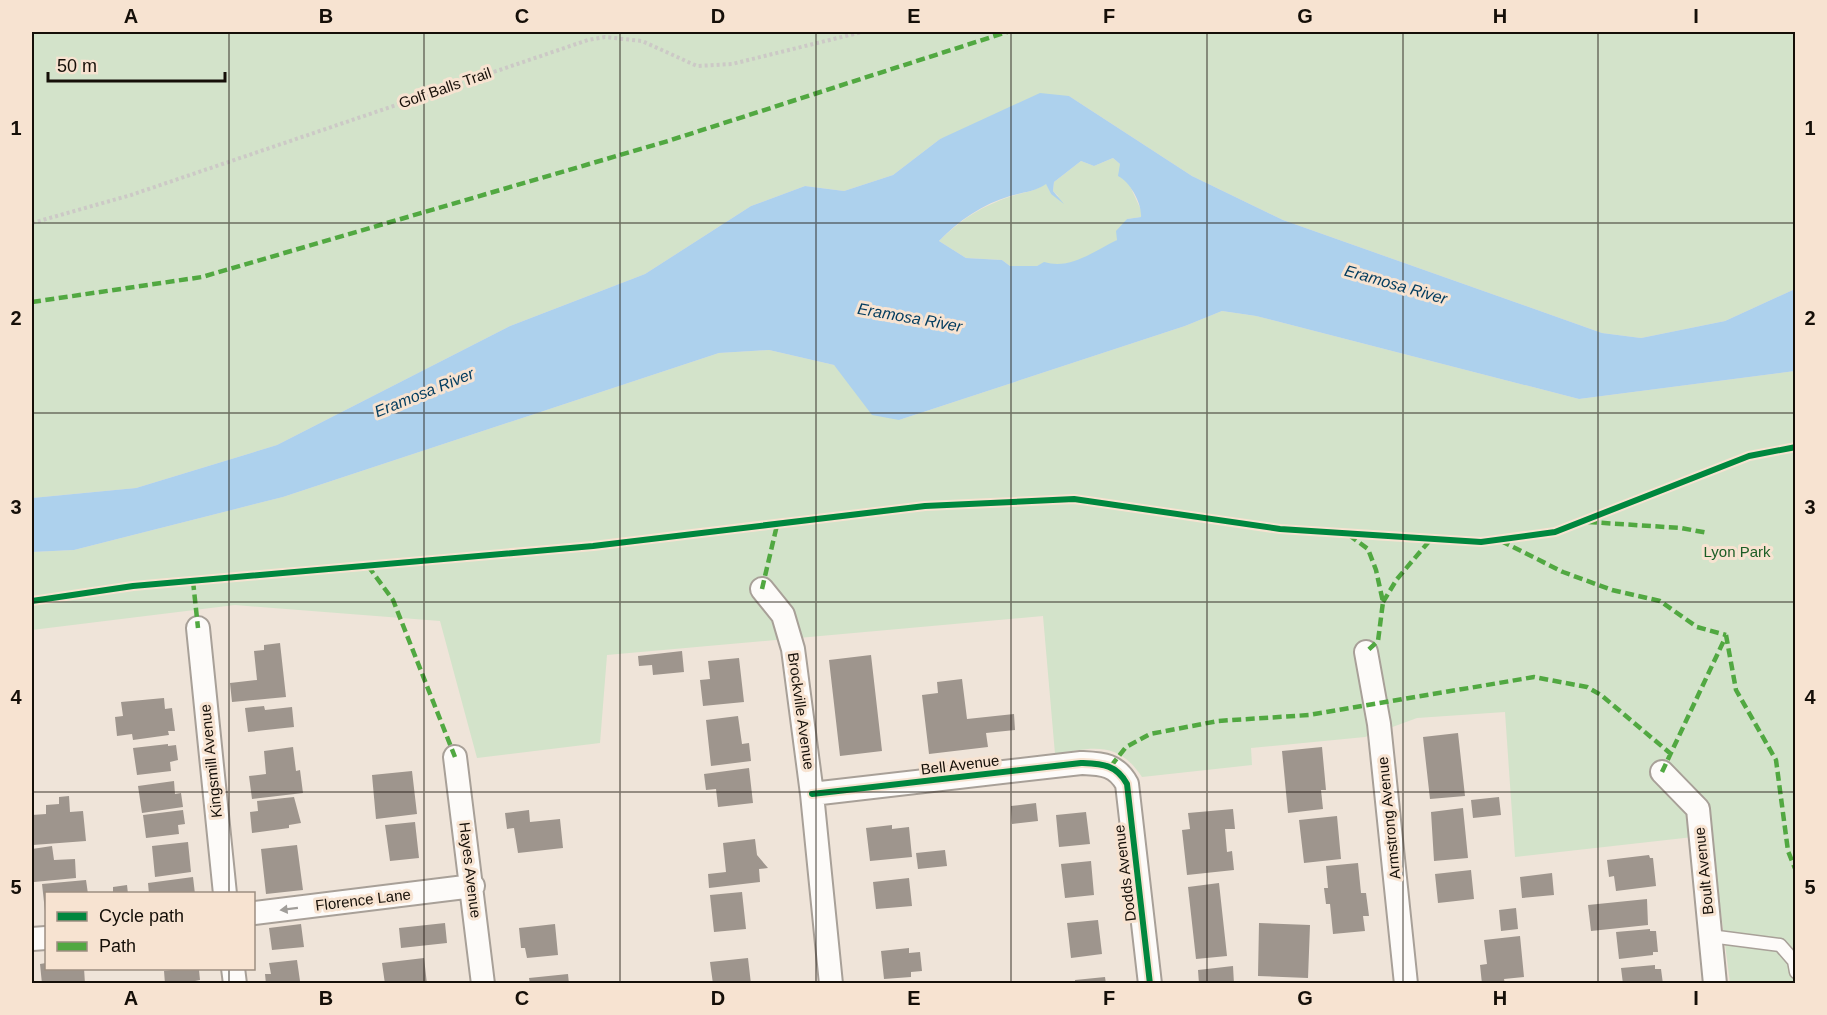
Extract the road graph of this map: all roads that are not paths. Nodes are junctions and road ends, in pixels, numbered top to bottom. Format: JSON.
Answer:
{"nodes":[{"id":1,"x":762,"y":590,"type":"dead end"},
{"id":2,"x":198,"y":628,"type":"dead end"},
{"id":3,"x":1366,"y":652,"type":"dead end"},
{"id":4,"x":455,"y":757,"type":"dead end"},
{"id":5,"x":1111,"y":766,"type":"joint"},
{"id":6,"x":1662,"y":772,"type":"dead end"},
{"id":7,"x":812,"y":795,"type":"junction"},
{"id":8,"x":472,"y":886,"type":"junction"},
{"id":9,"x":225,"y":892,"type":"edge"},
{"id":10,"x":255,"y":913,"type":"edge"},
{"id":11,"x":1710,"y":936,"type":"junction"},
{"id":12,"x":1796,"y":972,"type":"edge"},
{"id":13,"x":483,"y":984,"type":"edge"},
{"id":14,"x":831,"y":984,"type":"edge"},
{"id":15,"x":1150,"y":984,"type":"edge"},
{"id":16,"x":1406,"y":984,"type":"edge"},
{"id":17,"x":1715,"y":984,"type":"edge"}],
"edges":[{"from":1,"to":7,"type":"street","name":"Brockville Avenue"},
{"from":2,"to":9,"type":"street","name":"Kingsmill Avenue"},
{"from":3,"to":16,"type":"street","name":"Armstrong Avenue"},
{"from":4,"to":8,"type":"street","name":"Hayes Avenue"},
{"from":5,"to":7,"type":"street","name":"Bell Avenue"},
{"from":5,"to":15,"type":"street","name":"Dodds Avenue"},
{"from":6,"to":11,"type":"street","name":"Boult Avenue"},
{"from":7,"to":14,"type":"street","name":"Brockville Avenue"},
{"from":8,"to":10,"type":"street","name":"Florence Lane","one_way":true},
{"from":8,"to":13,"type":"street","name":"Hayes Avenue"},
{"from":11,"to":12,"type":"lane"},
{"from":11,"to":17,"type":"street","name":"Boult Avenue"}]}
